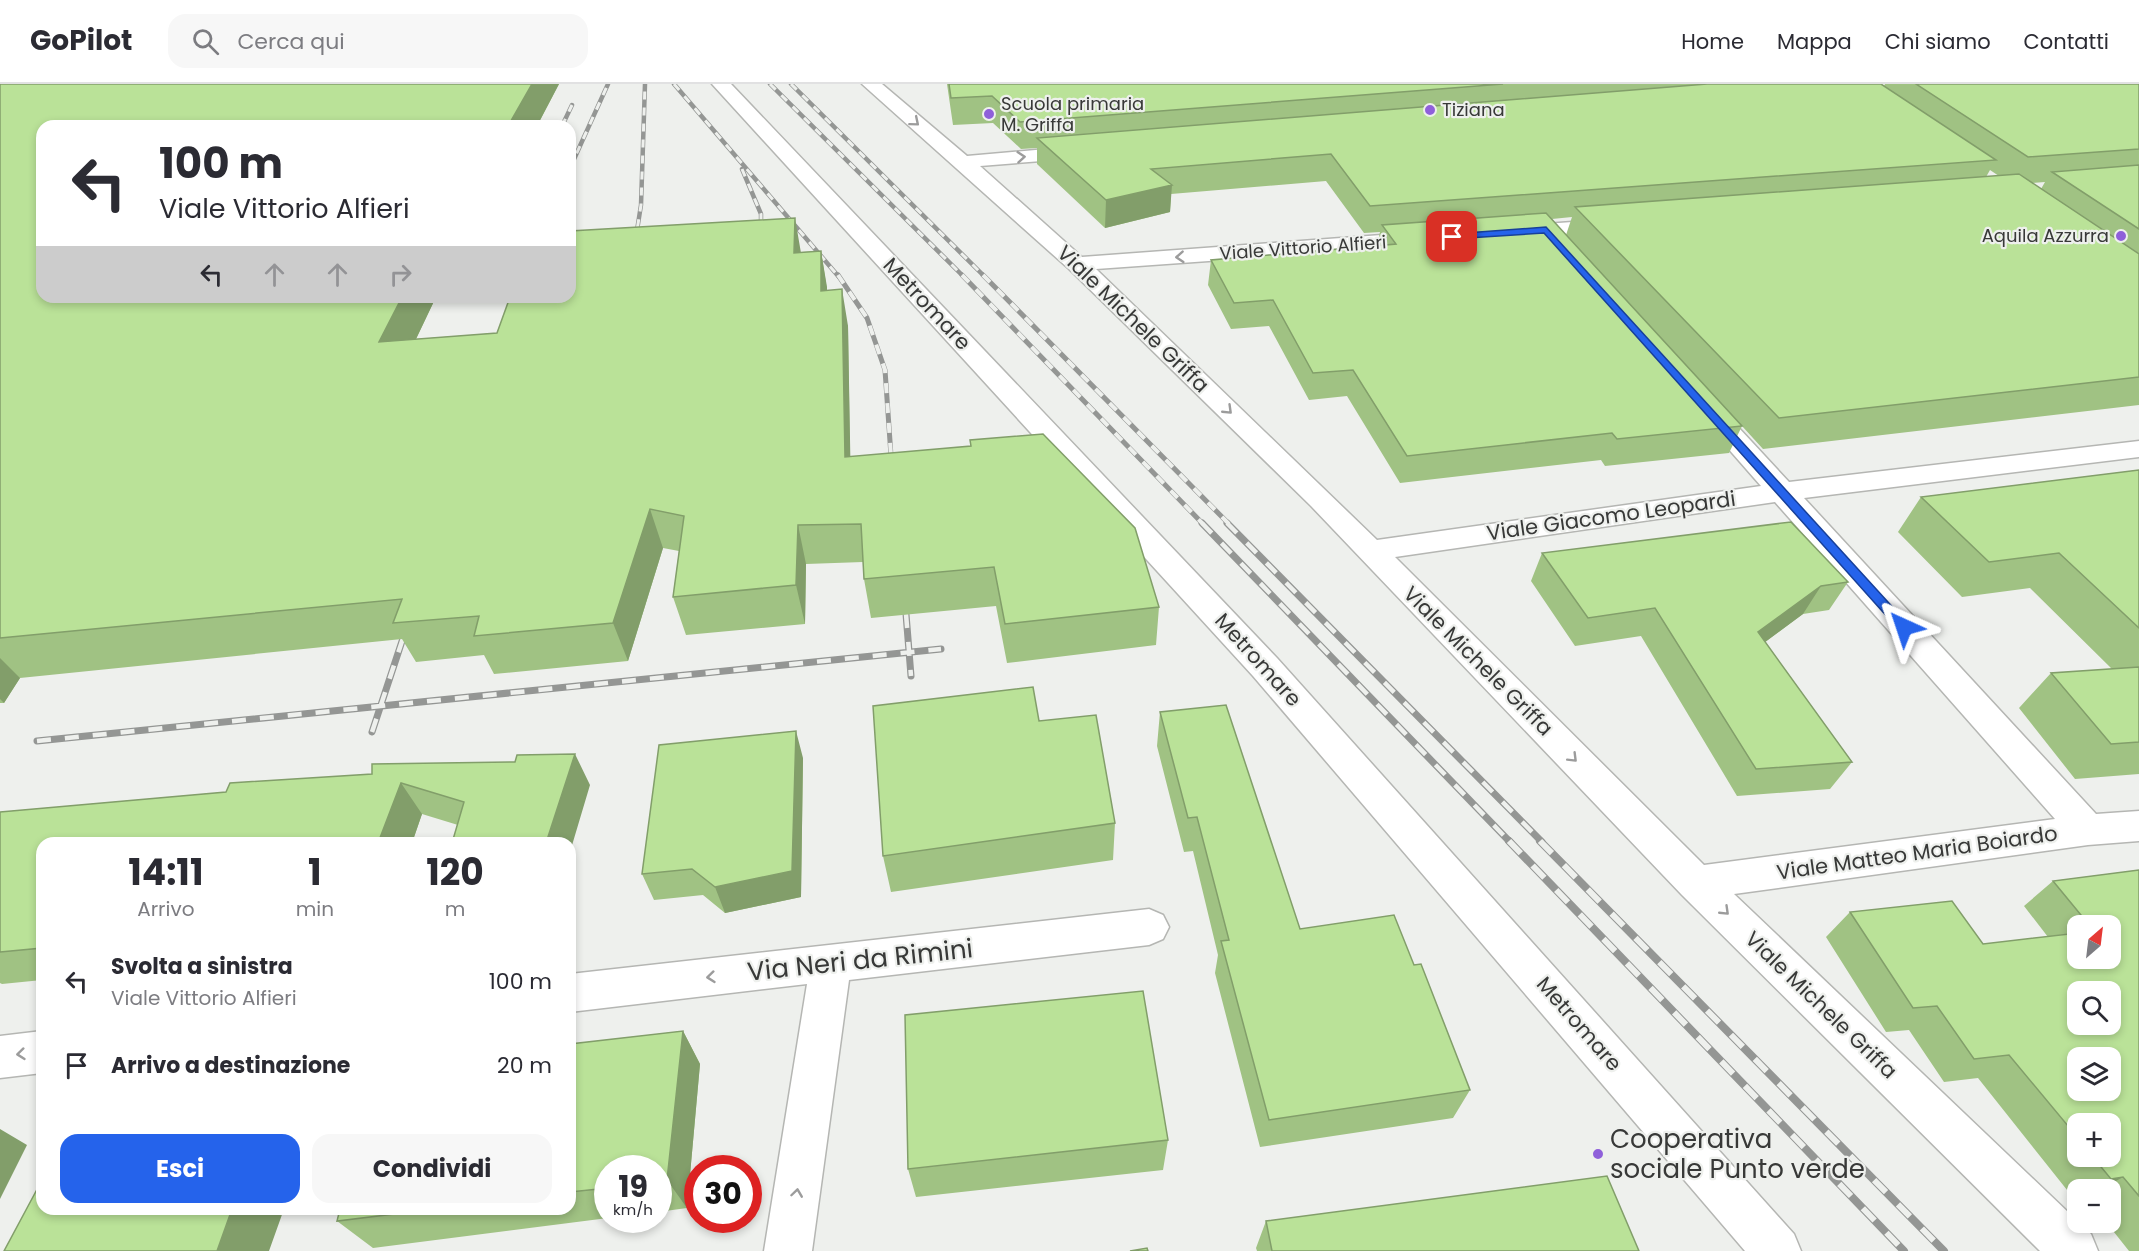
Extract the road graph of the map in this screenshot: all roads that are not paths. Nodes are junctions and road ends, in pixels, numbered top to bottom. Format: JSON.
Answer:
{"nodes":[{"id":1,"x":721,"y":84,"type":"edge"},
{"id":2,"x":871,"y":84,"type":"edge"},
{"id":3,"x":1094,"y":151,"type":"edge"},
{"id":4,"x":963,"y":162,"type":"junction"},
{"id":5,"x":1630,"y":223,"type":"edge"},
{"id":6,"x":1546,"y":230,"type":"junction"},
{"id":7,"x":1499,"y":233,"type":"edge"},
{"id":8,"x":1441,"y":238,"type":"edge"},
{"id":9,"x":1570,"y":256,"type":"edge"},
{"id":10,"x":1077,"y":264,"type":"junction"},
{"id":11,"x":1687,"y":387,"type":"edge"},
{"id":12,"x":2139,"y":449,"type":"edge"},
{"id":13,"x":1781,"y":492,"type":"junction"},
{"id":14,"x":1370,"y":551,"type":"junction"},
{"id":15,"x":2139,"y":826,"type":"edge"},
{"id":16,"x":2088,"y":830,"type":"junction"},
{"id":17,"x":1696,"y":883,"type":"junction"},
{"id":18,"x":1149,"y":927,"type":"dead end"},
{"id":19,"x":831,"y":964,"type":"junction"},
{"id":20,"x":576,"y":992,"type":"edge"},
{"id":21,"x":36,"y":1053,"type":"edge"},
{"id":22,"x":0,"y":1057,"type":"edge"},
{"id":23,"x":788,"y":1251,"type":"edge"},
{"id":24,"x":1777,"y":1251,"type":"edge"},
{"id":25,"x":2074,"y":1251,"type":"edge"}],
"edges":[{"from":1,"to":24,"type":"street","name":"Metromare"},
{"from":2,"to":4,"type":"street","name":"Viale Michele Griffa","one_way":true},
{"from":4,"to":3,"type":"street","one_way":true},
{"from":4,"to":10,"type":"street","name":"Viale Michele Griffa"},
{"from":5,"to":6,"type":"street"},
{"from":6,"to":7,"type":"street"},
{"from":6,"to":9,"type":"street"},
{"from":8,"to":10,"type":"street","name":"Viale Vittorio Alfieri","one_way":true},
{"from":10,"to":14,"type":"street","name":"Viale Michele Griffa","one_way":true},
{"from":11,"to":13,"type":"street"},
{"from":12,"to":13,"type":"street","name":"Viale Giacomo Leopardi"},
{"from":13,"to":14,"type":"street","name":"Viale Giacomo Leopardi"},
{"from":13,"to":16,"type":"street"},
{"from":14,"to":17,"type":"street","name":"Viale Michele Griffa","one_way":true},
{"from":15,"to":16,"type":"street","name":"Viale Matteo Maria Boiardo"},
{"from":16,"to":17,"type":"street","name":"Viale Matteo Maria Boiardo"},
{"from":17,"to":25,"type":"street","name":"Viale Michele Griffa","one_way":true},
{"from":18,"to":19,"type":"street","name":"Via Neri da Rimini"},
{"from":19,"to":20,"type":"street","name":"Via Neri da Rimini","one_way":true},
{"from":23,"to":19,"type":"street","one_way":true},
{"from":21,"to":22,"type":"street","one_way":true}]}
